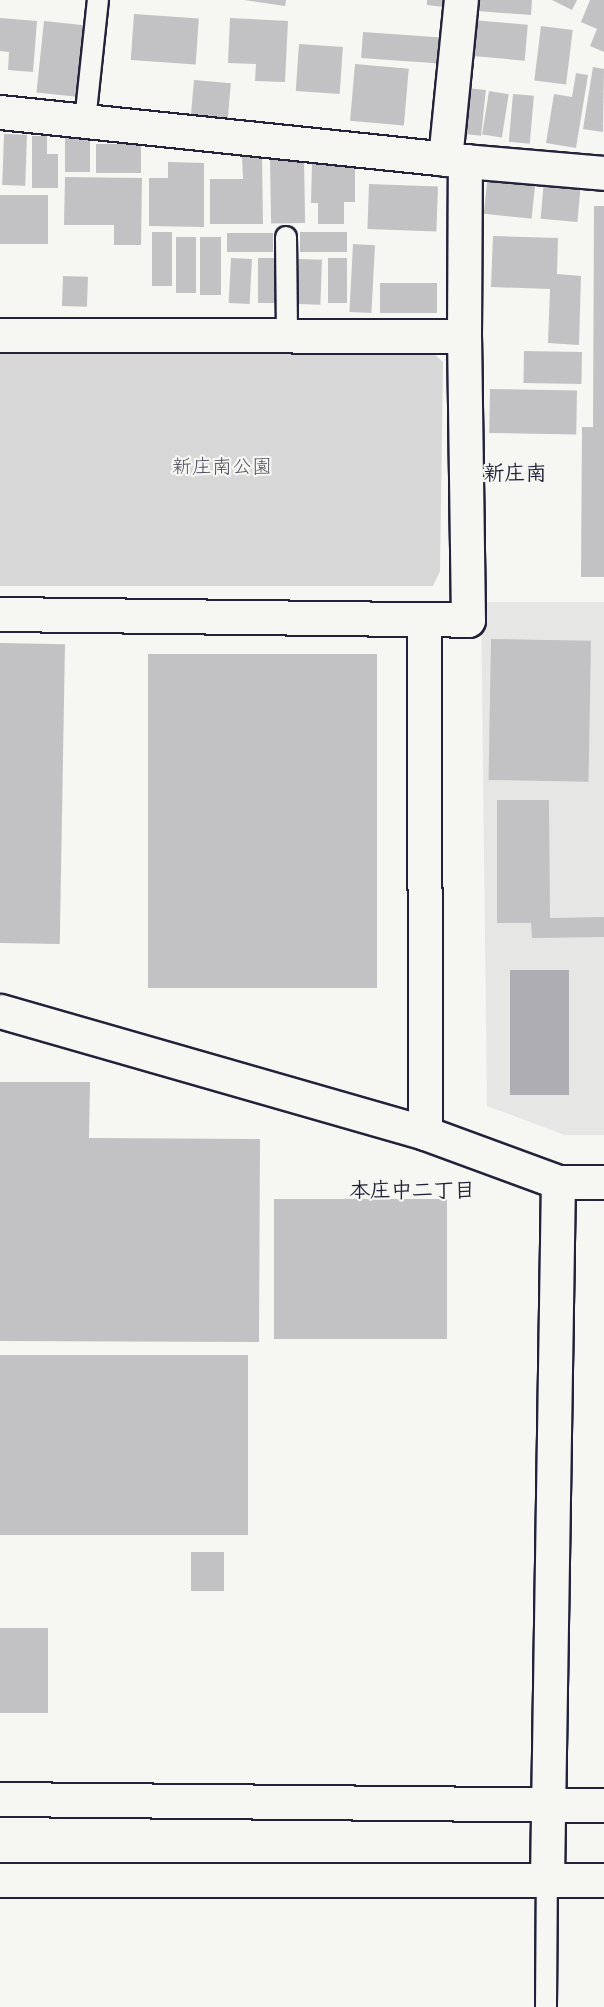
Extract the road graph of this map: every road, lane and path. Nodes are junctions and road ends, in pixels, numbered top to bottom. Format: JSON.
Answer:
{"nodes":[{"id":1,"x":98,"y":0,"type":"edge"},
{"id":2,"x":461,"y":0,"type":"edge"},
{"id":3,"x":0,"y":112,"type":"edge"},
{"id":4,"x":85,"y":121,"type":"junction"},
{"id":5,"x":455,"y":160,"type":"junction"},
{"id":6,"x":604,"y":173,"type":"edge"},
{"id":7,"x":286,"y":237,"type":"dead end"},
{"id":8,"x":0,"y":335,"type":"edge"},
{"id":9,"x":287,"y":336,"type":"junction"},
{"id":10,"x":464,"y":336,"type":"junction"},
{"id":11,"x":0,"y":614,"type":"edge"},
{"id":12,"x":424,"y":620,"type":"junction"},
{"id":13,"x":0,"y":1011,"type":"edge"},
{"id":14,"x":425,"y":1133,"type":"junction"},
{"id":15,"x":558,"y":1182,"type":"junction"},
{"id":16,"x":604,"y":1182,"type":"edge"},
{"id":17,"x":0,"y":1798,"type":"edge"},
{"id":18,"x":550,"y":1805,"type":"junction"},
{"id":19,"x":604,"y":1805,"type":"edge"},
{"id":20,"x":547,"y":1879,"type":"junction"},
{"id":21,"x":0,"y":1880,"type":"edge"},
{"id":22,"x":604,"y":1880,"type":"edge"},
{"id":23,"x":546,"y":2007,"type":"edge"}],
"edges":[{"from":1,"to":4,"type":"lane"},
{"from":2,"to":5,"type":"street"},
{"from":3,"to":4,"type":"street"},
{"from":4,"to":5,"type":"street"},
{"from":5,"to":6,"type":"street"},
{"from":5,"to":10,"type":"street"},
{"from":7,"to":9,"type":"lane"},
{"from":8,"to":9,"type":"street"},
{"from":9,"to":10,"type":"street"},
{"from":10,"to":12,"type":"street"},
{"from":11,"to":12,"type":"street"},
{"from":12,"to":14,"type":"street"},
{"from":13,"to":14,"type":"street"},
{"from":14,"to":15,"type":"street"},
{"from":15,"to":16,"type":"street"},
{"from":15,"to":18,"type":"street"},
{"from":17,"to":18,"type":"street"},
{"from":18,"to":19,"type":"street"},
{"from":18,"to":20,"type":"street"},
{"from":20,"to":21,"type":"street"},
{"from":20,"to":22,"type":"street"},
{"from":20,"to":23,"type":"lane"}]}
